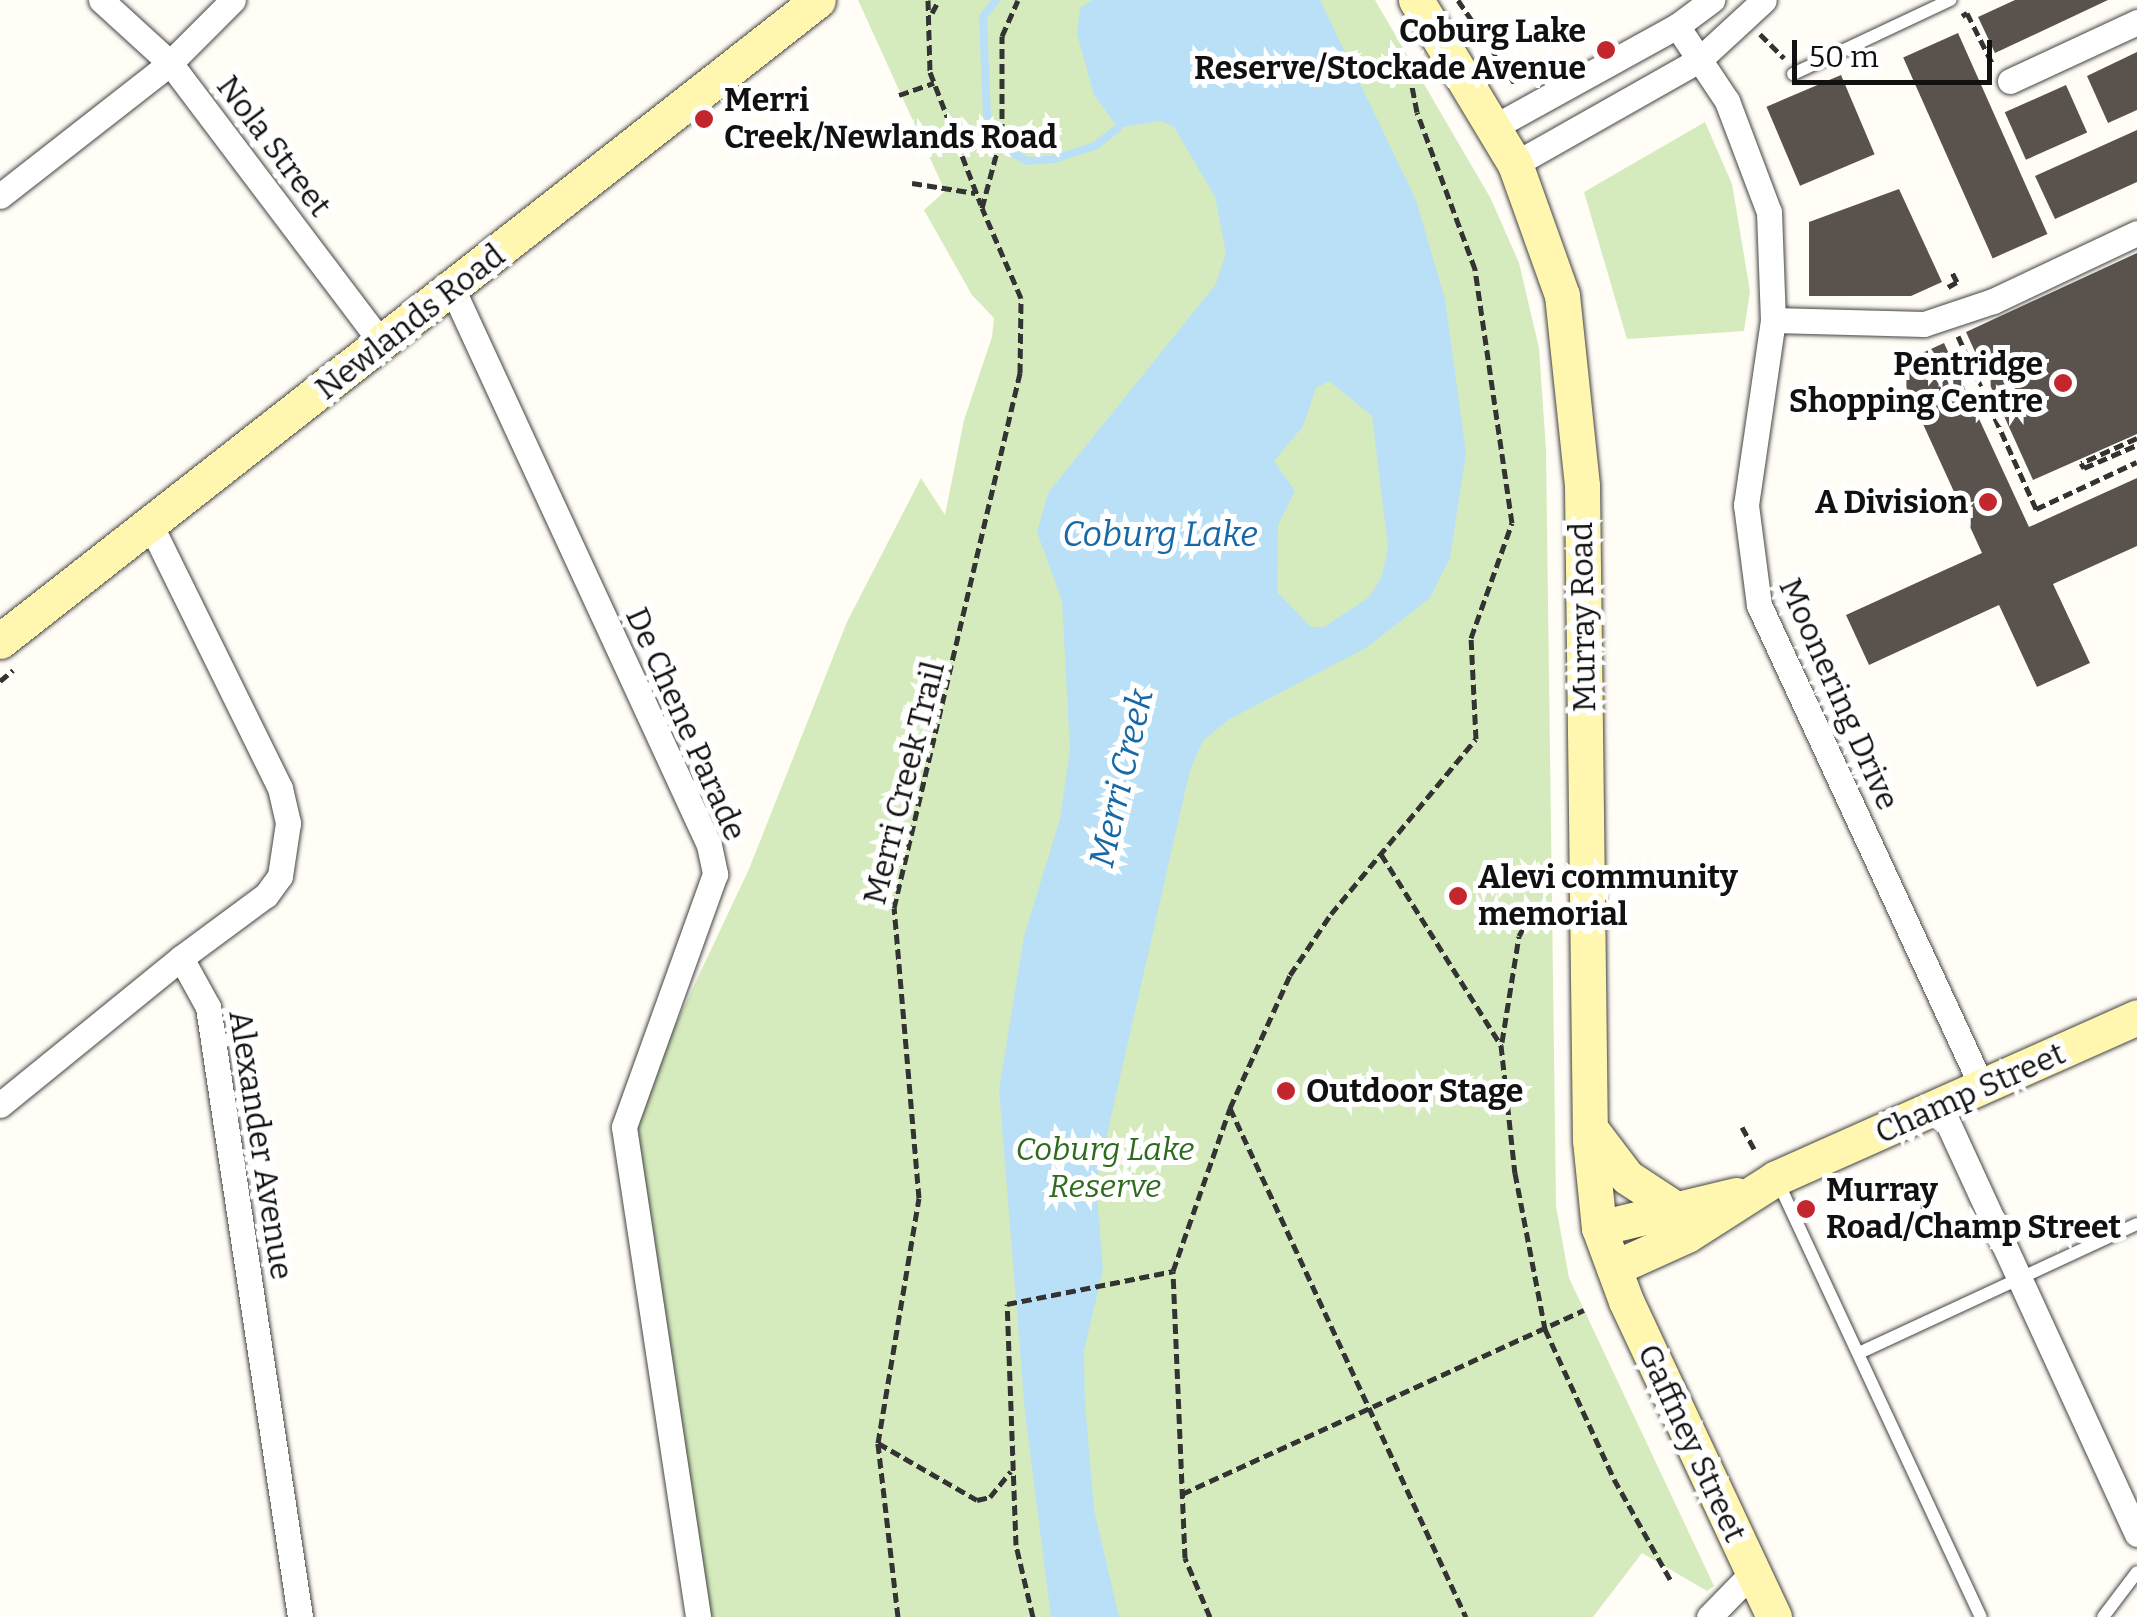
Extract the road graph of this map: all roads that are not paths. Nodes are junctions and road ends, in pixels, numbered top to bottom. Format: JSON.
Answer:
{"nodes":[{"id":1,"x":101,"y":0,"type":"edge"},
{"id":2,"x":233,"y":0,"type":"edge"},
{"id":3,"x":817,"y":0,"type":"edge"},
{"id":4,"x":1416,"y":0,"type":"edge"},
{"id":5,"x":1712,"y":0,"type":"edge"},
{"id":6,"x":1764,"y":0,"type":"edge"},
{"id":7,"x":1950,"y":0,"type":"edge"},
{"id":8,"x":2137,"y":22,"type":"edge"},
{"id":9,"x":1677,"y":26,"type":"junction"},
{"id":10,"x":1700,"y":60,"type":"junction"},
{"id":11,"x":170,"y":62,"type":"junction"},
{"id":12,"x":1793,"y":74,"type":"road end"},
{"id":13,"x":2010,"y":81,"type":"dead end"},
{"id":14,"x":1494,"y":127,"type":"junction"},
{"id":15,"x":1515,"y":164,"type":"junction"},
{"id":16,"x":0,"y":196,"type":"edge"},
{"id":17,"x":2137,"y":233,"type":"edge"},
{"id":18,"x":452,"y":288,"type":"junction"},
{"id":19,"x":1773,"y":320,"type":"junction"},
{"id":20,"x":382,"y":343,"type":"junction"},
{"id":21,"x":151,"y":526,"type":"junction"},
{"id":22,"x":0,"y":641,"type":"edge"},
{"id":23,"x":182,"y":958,"type":"junction"},
{"id":24,"x":2137,"y":1017,"type":"edge"},
{"id":25,"x":1982,"y":1089,"type":"junction"},
{"id":26,"x":0,"y":1105,"type":"edge"},
{"id":27,"x":1942,"y":1108,"type":"junction"},
{"id":28,"x":1590,"y":1127,"type":"junction"},
{"id":29,"x":1761,"y":1185,"type":"junction"},
{"id":30,"x":1674,"y":1207,"type":"junction"},
{"id":31,"x":2137,"y":1224,"type":"edge"},
{"id":32,"x":1600,"y":1228,"type":"junction"},
{"id":33,"x":1614,"y":1268,"type":"junction"},
{"id":34,"x":2020,"y":1282,"type":"junction"},
{"id":35,"x":1859,"y":1353,"type":"junction"},
{"id":36,"x":2137,"y":1534,"type":"edge"},
{"id":37,"x":1753,"y":1572,"type":"junction"},
{"id":38,"x":2137,"y":1572,"type":"edge"},
{"id":39,"x":300,"y":1617,"type":"edge"},
{"id":40,"x":698,"y":1617,"type":"edge"},
{"id":41,"x":1709,"y":1617,"type":"edge"},
{"id":42,"x":1774,"y":1617,"type":"edge"},
{"id":43,"x":1982,"y":1617,"type":"edge"},
{"id":44,"x":2103,"y":1617,"type":"edge"}],
"edges":[{"from":1,"to":11,"type":"street","name":"Nola Street"},
{"from":2,"to":11,"type":"street"},
{"from":3,"to":18,"type":"street","name":"Newlands Road"},
{"from":4,"to":14,"type":"street","name":"Murray Road"},
{"from":5,"to":9,"type":"street"},
{"from":6,"to":10,"type":"street"},
{"from":7,"to":12,"type":"lane"},
{"from":8,"to":13,"type":"street"},
{"from":9,"to":10,"type":"street","name":"Moonering Drive"},
{"from":9,"to":14,"type":"street"},
{"from":10,"to":15,"type":"street"},
{"from":10,"to":19,"type":"street","name":"Moonering Drive"},
{"from":11,"to":16,"type":"street"},
{"from":11,"to":20,"type":"street","name":"Nola Street"},
{"from":14,"to":15,"type":"street","name":"Murray Road"},
{"from":15,"to":28,"type":"street","name":"Murray Road"},
{"from":17,"to":19,"type":"street"},
{"from":18,"to":20,"type":"street","name":"Newlands Road"},
{"from":18,"to":40,"type":"street","name":"De Chene Parade"},
{"from":19,"to":25,"type":"street","name":"Moonering Drive"},
{"from":20,"to":21,"type":"street","name":"Newlands Road"},
{"from":21,"to":22,"type":"street","name":"Newlands Road"},
{"from":21,"to":23,"type":"street"},
{"from":23,"to":26,"type":"street"},
{"from":23,"to":39,"type":"street","name":"Alexander Avenue"},
{"from":24,"to":25,"type":"street","name":"Champ Street"},
{"from":25,"to":27,"type":"street","name":"Champ Street"},
{"from":27,"to":29,"type":"street","name":"Champ Street"},
{"from":27,"to":34,"type":"street"},
{"from":28,"to":30,"type":"street"},
{"from":28,"to":32,"type":"street","name":"Murray Road"},
{"from":29,"to":30,"type":"street","name":"Champ Street"},
{"from":29,"to":33,"type":"street","name":"Champ Street"},
{"from":29,"to":35,"type":"lane"},
{"from":30,"to":32,"type":"street","name":"Champ Street"},
{"from":31,"to":34,"type":"lane"},
{"from":32,"to":33,"type":"street","name":"Murray Road"},
{"from":33,"to":37,"type":"street","name":"Gaffney Street"},
{"from":34,"to":35,"type":"lane"},
{"from":34,"to":36,"type":"street"},
{"from":35,"to":43,"type":"lane"},
{"from":37,"to":41,"type":"street"},
{"from":37,"to":42,"type":"street","name":"Gaffney Street"},
{"from":38,"to":44,"type":"lane"}]}
